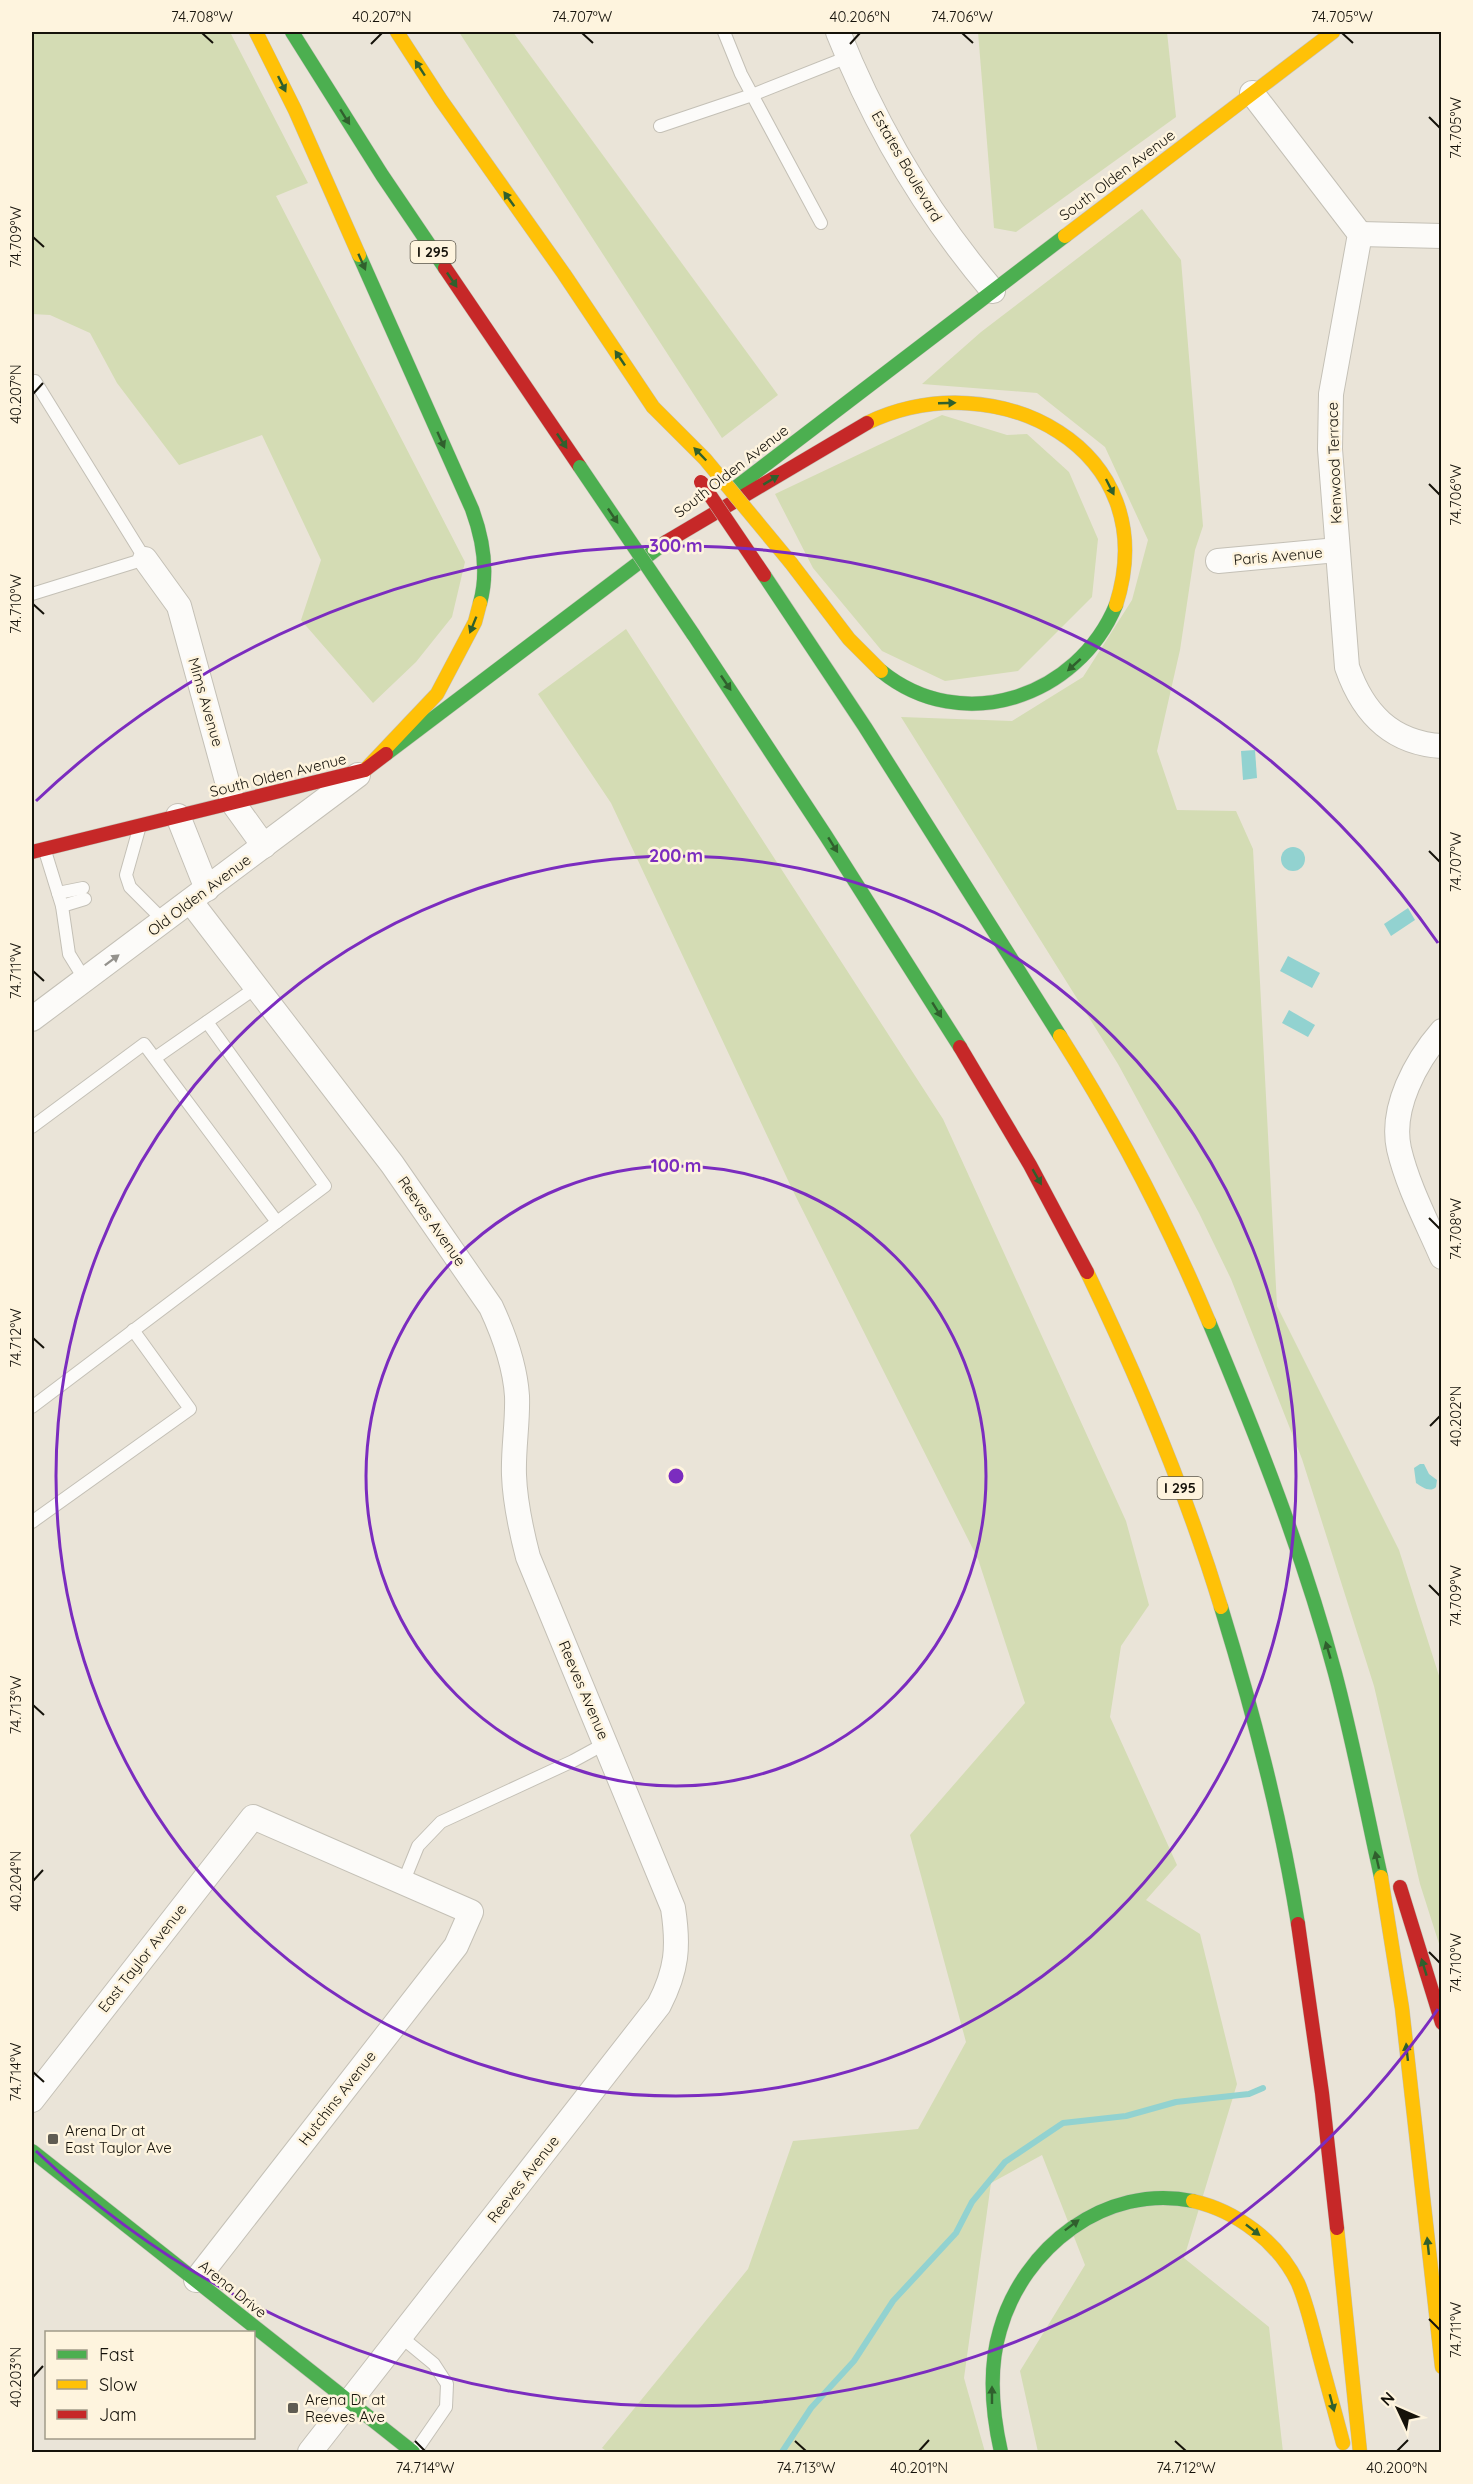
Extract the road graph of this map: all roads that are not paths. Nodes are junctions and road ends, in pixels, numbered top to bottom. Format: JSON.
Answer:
{"nodes":[{"id":1,"x":256,"y":32,"type":"edge"},
{"id":2,"x":292,"y":32,"type":"edge"},
{"id":3,"x":397,"y":32,"type":"edge"},
{"id":4,"x":724,"y":32,"type":"edge"},
{"id":5,"x":838,"y":32,"type":"edge"},
{"id":6,"x":1332,"y":32,"type":"edge"},
{"id":7,"x":848,"y":57,"type":"junction"},
{"id":8,"x":1251,"y":93,"type":"junction"},
{"id":9,"x":752,"y":95,"type":"junction"},
{"id":10,"x":660,"y":126,"type":"dead end"},
{"id":11,"x":821,"y":223,"type":"dead end"},
{"id":12,"x":1360,"y":234,"type":"junction"},
{"id":13,"x":1442,"y":236,"type":"edge"},
{"id":14,"x":993,"y":291,"type":"junction"},
{"id":15,"x":32,"y":382,"type":"edge"},
{"id":16,"x":653,"y":407,"type":"junction"},
{"id":17,"x":666,"y":542,"type":"junction"},
{"id":18,"x":1337,"y":550,"type":"junction"},
{"id":19,"x":145,"y":559,"type":"junction"},
{"id":20,"x":1218,"y":561,"type":"dead end"},
{"id":21,"x":32,"y":594,"type":"edge"},
{"id":22,"x":1442,"y":746,"type":"edge"},
{"id":23,"x":365,"y":770,"type":"junction"},
{"id":24,"x":234,"y":803,"type":"junction"},
{"id":25,"x":178,"y":816,"type":"junction"},
{"id":26,"x":140,"y":825,"type":"junction"},
{"id":27,"x":264,"y":846,"type":"junction"},
{"id":28,"x":38,"y":851,"type":"edge"},
{"id":29,"x":58,"y":893,"type":"junction"},
{"id":30,"x":199,"y":895,"type":"junction"},
{"id":31,"x":62,"y":906,"type":"junction"},
{"id":32,"x":164,"y":921,"type":"junction"},
{"id":33,"x":85,"y":980,"type":"junction"},
{"id":34,"x":256,"y":987,"type":"junction"},
{"id":35,"x":32,"y":1019,"type":"edge"},
{"id":36,"x":207,"y":1022,"type":"junction"},
{"id":37,"x":1442,"y":1031,"type":"edge"},
{"id":38,"x":155,"y":1058,"type":"junction"},
{"id":39,"x":32,"y":1126,"type":"edge"},
{"id":40,"x":277,"y":1222,"type":"junction"},
{"id":41,"x":1442,"y":1257,"type":"edge"},
{"id":42,"x":133,"y":1330,"type":"junction"},
{"id":43,"x":32,"y":1407,"type":"edge"},
{"id":44,"x":32,"y":1522,"type":"edge"},
{"id":45,"x":1335,"y":1674,"type":"junction"},
{"id":46,"x":606,"y":1743,"type":"junction"},
{"id":47,"x":403,"y":1883,"type":"junction"},
{"id":48,"x":1442,"y":2023,"type":"edge"},
{"id":49,"x":32,"y":2100,"type":"edge"},
{"id":50,"x":32,"y":2151,"type":"edge"},
{"id":51,"x":196,"y":2280,"type":"junction"},
{"id":52,"x":400,"y":2336,"type":"junction"},
{"id":53,"x":1442,"y":2367,"type":"edge"},
{"id":54,"x":349,"y":2403,"type":"junction"},
{"id":55,"x":310,"y":2452,"type":"edge"},
{"id":56,"x":414,"y":2452,"type":"edge"},
{"id":57,"x":1001,"y":2452,"type":"edge"},
{"id":58,"x":1345,"y":2452,"type":"edge"},
{"id":59,"x":1360,"y":2452,"type":"edge"}],
"edges":[{"from":1,"to":23,"type":"main road","one_way":true},
{"from":2,"to":59,"type":"main road","number":"I 295","one_way":true,"bridge":true},
{"from":16,"to":3,"type":"main road","one_way":true},
{"from":4,"to":9,"type":"lane"},
{"from":5,"to":7,"type":"street","name":"Estates Boulevard"},
{"from":6,"to":8,"type":"main road","name":"South Olden Avenue"},
{"from":7,"to":9,"type":"lane"},
{"from":7,"to":14,"type":"street","name":"Estates Boulevard"},
{"from":8,"to":12,"type":"street"},
{"from":8,"to":14,"type":"main road","name":"South Olden Avenue"},
{"from":9,"to":10,"type":"lane"},
{"from":9,"to":11,"type":"lane"},
{"from":12,"to":13,"type":"street"},
{"from":12,"to":18,"type":"street","name":"Kenwood Terrace"},
{"from":14,"to":17,"type":"main road","name":"South Olden Avenue"},
{"from":15,"to":19,"type":"lane"},
{"from":17,"to":16,"type":"main road","one_way":true,"bridge":true},
{"from":45,"to":16,"type":"main road","one_way":true,"bridge":true},
{"from":17,"to":23,"type":"main road","name":"South Olden Avenue"},
{"from":18,"to":20,"type":"street","name":"Paris Avenue"},
{"from":18,"to":22,"type":"street","name":"Kenwood Terrace"},
{"from":19,"to":21,"type":"lane"},
{"from":19,"to":24,"type":"street","name":"Mims Avenue"},
{"from":23,"to":24,"type":"main road","name":"South Olden Avenue"},
{"from":23,"to":27,"type":"street","name":"Old Olden Avenue"},
{"from":24,"to":25,"type":"main road","name":"South Olden Avenue"},
{"from":24,"to":27,"type":"street","name":"Mims Avenue"},
{"from":25,"to":26,"type":"main road","name":"South Olden Avenue"},
{"from":25,"to":30,"type":"street","name":"Reeves Avenue"},
{"from":26,"to":28,"type":"main road","name":"South Olden Avenue"},
{"from":26,"to":32,"type":"lane"},
{"from":27,"to":30,"type":"street","name":"Old Olden Avenue"},
{"from":28,"to":29,"type":"lane"},
{"from":29,"to":31,"type":"lane"},
{"from":29,"to":31,"type":"lane"},
{"from":30,"to":32,"type":"street","name":"Old Olden Avenue"},
{"from":30,"to":34,"type":"street","name":"Reeves Avenue"},
{"from":31,"to":33,"type":"lane"},
{"from":33,"to":32,"type":"street","name":"Old Olden Avenue","one_way":true},
{"from":33,"to":35,"type":"street","name":"Old Olden Avenue"},
{"from":34,"to":36,"type":"lane"},
{"from":34,"to":46,"type":"street","name":"Reeves Avenue"},
{"from":36,"to":38,"type":"lane"},
{"from":36,"to":40,"type":"lane"},
{"from":37,"to":41,"type":"street"},
{"from":38,"to":39,"type":"lane"},
{"from":38,"to":40,"type":"lane"},
{"from":40,"to":42,"type":"lane"},
{"from":42,"to":43,"type":"lane"},
{"from":42,"to":44,"type":"lane"},
{"from":48,"to":45,"type":"main road","one_way":true},
{"from":53,"to":45,"type":"main road","one_way":true},
{"from":46,"to":47,"type":"lane"},
{"from":46,"to":52,"type":"street","name":"Reeves Avenue"},
{"from":47,"to":49,"type":"street","name":"East Taylor Avenue"},
{"from":47,"to":51,"type":"street","name":"Hutchins Avenue"},
{"from":50,"to":51,"type":"main road","name":"Arena Drive"},
{"from":51,"to":54,"type":"main road","name":"Arena Drive"},
{"from":52,"to":54,"type":"street","name":"Reeves Avenue"},
{"from":52,"to":56,"type":"lane"},
{"from":54,"to":55,"type":"street","name":"Reeves Avenue"},
{"from":54,"to":56,"type":"main road","name":"Arena Drive"},
{"from":57,"to":58,"type":"main road","one_way":true}]}
